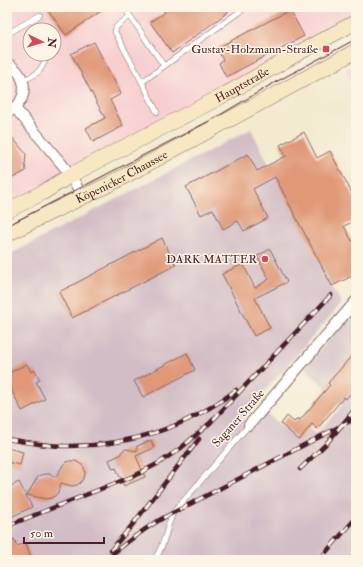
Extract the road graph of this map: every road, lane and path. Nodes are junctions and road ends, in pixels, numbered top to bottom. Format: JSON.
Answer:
{"nodes":[{"id":1,"x":124,"y":7,"type":"edge"},
{"id":2,"x":246,"y":7,"type":"edge"},
{"id":3,"x":40,"y":15,"type":"dead end"},
{"id":4,"x":130,"y":16,"type":"junction"},
{"id":5,"x":356,"y":22,"type":"edge"},
{"id":6,"x":7,"y":34,"type":"edge"},
{"id":7,"x":356,"y":50,"type":"edge"},
{"id":8,"x":44,"y":62,"type":"edge"},
{"id":9,"x":7,"y":63,"type":"edge"},
{"id":10,"x":164,"y":66,"type":"junction"},
{"id":11,"x":23,"y":80,"type":"junction"},
{"id":12,"x":142,"y":82,"type":"junction"},
{"id":13,"x":11,"y":110,"type":"edge"},
{"id":14,"x":157,"y":112,"type":"dead end"},
{"id":15,"x":234,"y":117,"type":"joint"},
{"id":16,"x":149,"y":134,"type":"joint"},
{"id":17,"x":71,"y":175,"type":"junction"},
{"id":18,"x":82,"y":197,"type":"junction"},
{"id":19,"x":7,"y":211,"type":"edge"},
{"id":20,"x":7,"y":234,"type":"edge"},
{"id":21,"x":356,"y":301,"type":"edge"},
{"id":22,"x":249,"y":425,"type":"joint"},
{"id":23,"x":154,"y":560,"type":"edge"}],
"edges":[{"from":1,"to":4,"type":"lane"},
{"from":2,"to":10,"type":"lane"},
{"from":3,"to":6,"type":"lane"},
{"from":4,"to":10,"type":"lane"},
{"from":4,"to":12,"type":"lane"},
{"from":5,"to":16,"type":"main road","name":"Hauptstraße"},
{"from":7,"to":15,"type":"main road","name":"Hauptstraße"},
{"from":8,"to":11,"type":"lane"},
{"from":9,"to":11,"type":"street"},
{"from":10,"to":12,"type":"lane"},
{"from":11,"to":13,"type":"street"},
{"from":12,"to":14,"type":"lane"},
{"from":13,"to":17,"type":"street"},
{"from":15,"to":18,"type":"main road","name":"Köpenicker Chaussee"},
{"from":16,"to":17,"type":"main road","name":"Köpenicker Chaussee"},
{"from":17,"to":18,"type":"street"},
{"from":17,"to":19,"type":"main road","name":"Köpenicker Chaussee"},
{"from":18,"to":20,"type":"main road","name":"Köpenicker Chaussee"},
{"from":21,"to":22,"type":"street","name":"Saganer Straße"},
{"from":22,"to":23,"type":"lane","name":"Saganer Straße"}]}
